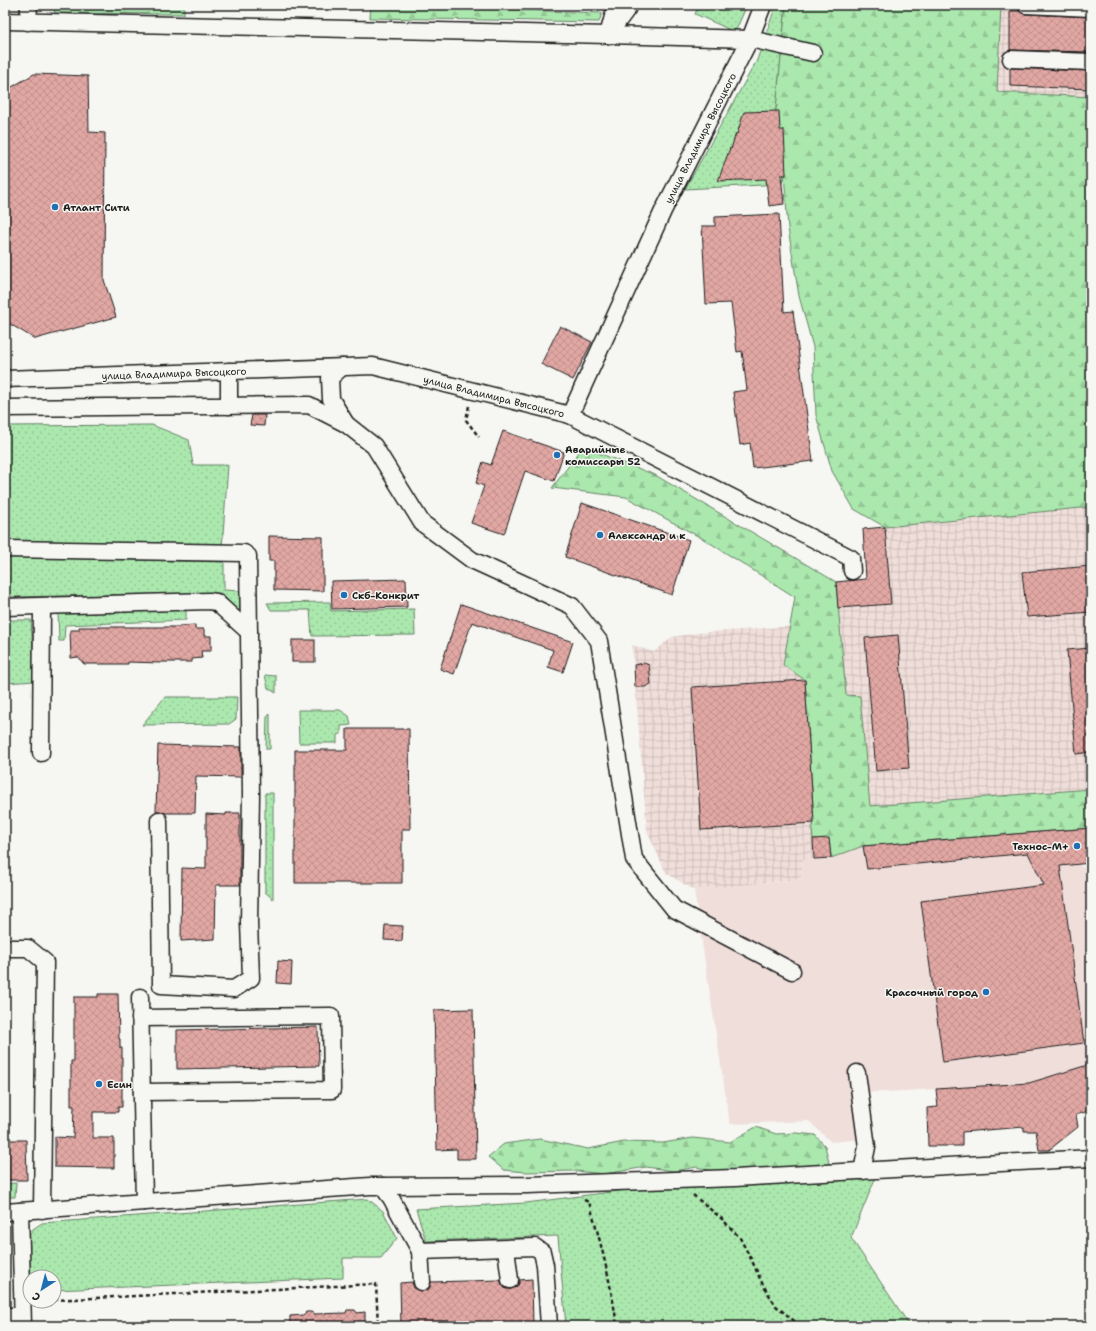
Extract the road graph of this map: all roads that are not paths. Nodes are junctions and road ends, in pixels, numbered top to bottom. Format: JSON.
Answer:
{"nodes":[{"id":1,"x":29,"y":5,"type":"edge"},
{"id":2,"x":763,"y":5,"type":"edge"},
{"id":3,"x":1026,"y":5,"type":"edge"},
{"id":4,"x":620,"y":6,"type":"edge"},
{"id":5,"x":1091,"y":8,"type":"edge"},
{"id":6,"x":5,"y":21,"type":"edge"},
{"id":7,"x":28,"y":22,"type":"junction"},
{"id":8,"x":608,"y":35,"type":"junction"},
{"id":9,"x":750,"y":39,"type":"junction"},
{"id":10,"x":813,"y":53,"type":"dead end"},
{"id":11,"x":1012,"y":60,"type":"dead end"},
{"id":12,"x":1091,"y":62,"type":"edge"},
{"id":13,"x":342,"y":367,"type":"junction"},
{"id":14,"x":229,"y":371,"type":"junction"},
{"id":15,"x":5,"y":379,"type":"edge"},
{"id":16,"x":229,"y":406,"type":"junction"},
{"id":17,"x":5,"y":408,"type":"edge"},
{"id":18,"x":570,"y":414,"type":"junction"},
{"id":19,"x":346,"y":424,"type":"junction"},
{"id":20,"x":5,"y":549,"type":"edge"},
{"id":21,"x":852,"y":571,"type":"dead end"},
{"id":22,"x":42,"y":606,"type":"junction"},
{"id":23,"x":5,"y":607,"type":"edge"},
{"id":24,"x":249,"y":632,"type":"junction"},
{"id":25,"x":41,"y":753,"type":"dead end"},
{"id":26,"x":158,"y":820,"type":"dead end"},
{"id":27,"x":5,"y":948,"type":"edge"},
{"id":28,"x":792,"y":971,"type":"dead end"},
{"id":29,"x":140,"y":997,"type":"dead end"},
{"id":30,"x":140,"y":1018,"type":"junction"},
{"id":31,"x":857,"y":1073,"type":"dead end"},
{"id":32,"x":142,"y":1092,"type":"junction"},
{"id":33,"x":1091,"y":1158,"type":"edge"},
{"id":34,"x":862,"y":1171,"type":"junction"},
{"id":35,"x":382,"y":1186,"type":"junction"},
{"id":36,"x":144,"y":1202,"type":"junction"},
{"id":37,"x":42,"y":1210,"type":"junction"},
{"id":38,"x":12,"y":1212,"type":"edge"},
{"id":39,"x":506,"y":1249,"type":"junction"},
{"id":40,"x":420,"y":1251,"type":"junction"},
{"id":41,"x":510,"y":1280,"type":"dead end"},
{"id":42,"x":422,"y":1282,"type":"dead end"},
{"id":43,"x":5,"y":1316,"type":"edge"},
{"id":44,"x":22,"y":1321,"type":"edge"},
{"id":45,"x":549,"y":1326,"type":"edge"}],
"edges":[{"from":1,"to":7,"type":"street"},
{"from":2,"to":9,"type":"street","name":"улица Владимира Высоцкого"},
{"from":3,"to":5,"type":"street"},
{"from":4,"to":8,"type":"street"},
{"from":6,"to":7,"type":"street"},
{"from":7,"to":8,"type":"street"},
{"from":8,"to":9,"type":"street"},
{"from":9,"to":10,"type":"street"},
{"from":9,"to":18,"type":"street","name":"улица Владимира Высоцкого"},
{"from":11,"to":12,"type":"street"},
{"from":13,"to":14,"type":"street","name":"улица Владимира Высоцкого"},
{"from":13,"to":18,"type":"street","name":"улица Владимира Высоцкого"},
{"from":13,"to":19,"type":"street"},
{"from":14,"to":15,"type":"street","name":"улица Владимира Высоцкого"},
{"from":14,"to":16,"type":"street"},
{"from":16,"to":17,"type":"street"},
{"from":16,"to":19,"type":"street"},
{"from":18,"to":21,"type":"street"},
{"from":19,"to":28,"type":"street"},
{"from":20,"to":24,"type":"street"},
{"from":22,"to":23,"type":"street"},
{"from":22,"to":24,"type":"street"},
{"from":22,"to":25,"type":"street"},
{"from":24,"to":26,"type":"street"},
{"from":27,"to":37,"type":"street"},
{"from":29,"to":30,"type":"street"},
{"from":30,"to":32,"type":"street"},
{"from":30,"to":32,"type":"street"},
{"from":31,"to":34,"type":"street"},
{"from":32,"to":36,"type":"street"},
{"from":33,"to":34,"type":"street"},
{"from":34,"to":35,"type":"street"},
{"from":35,"to":36,"type":"street"},
{"from":35,"to":40,"type":"street"},
{"from":36,"to":37,"type":"street"},
{"from":37,"to":38,"type":"street"},
{"from":38,"to":44,"type":"street"},
{"from":39,"to":40,"type":"street"},
{"from":39,"to":41,"type":"street"},
{"from":39,"to":45,"type":"street"},
{"from":40,"to":42,"type":"street"},
{"from":43,"to":44,"type":"street"}]}
